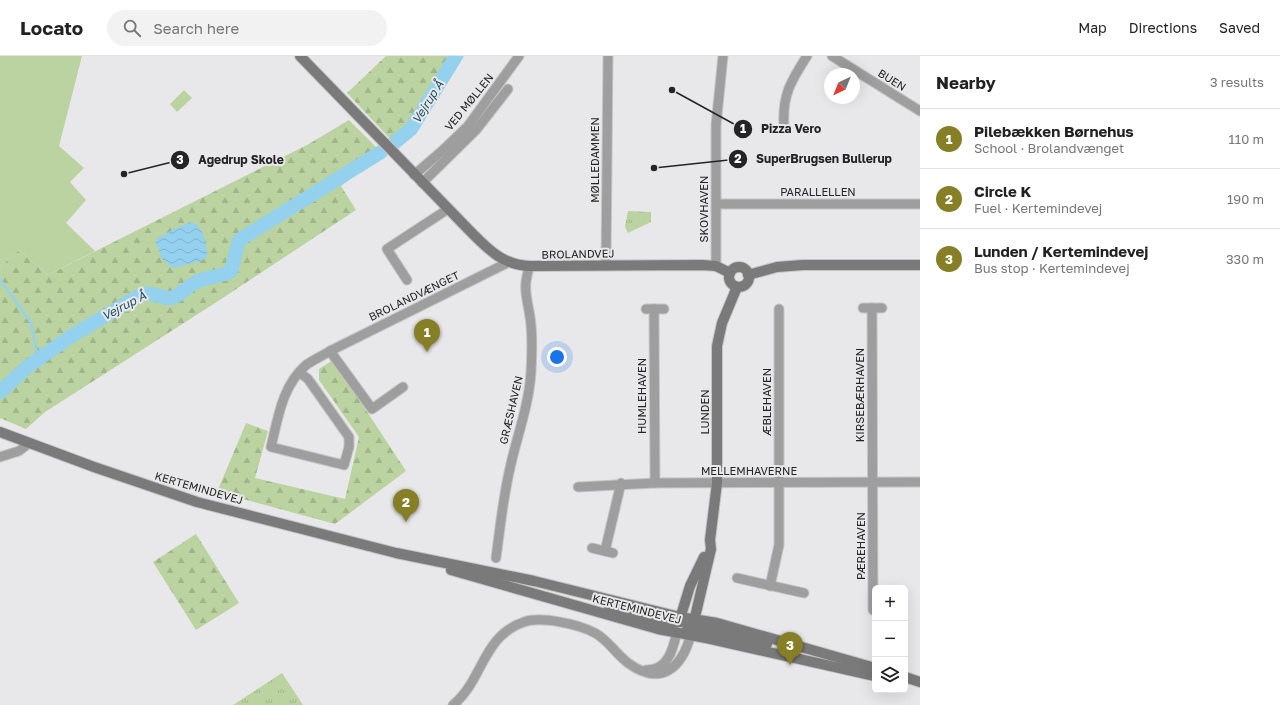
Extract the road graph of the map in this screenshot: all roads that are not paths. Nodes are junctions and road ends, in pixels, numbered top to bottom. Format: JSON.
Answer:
{"nodes":[{"id":1,"x":300,"y":56,"type":"edge"},
{"id":2,"x":519,"y":56,"type":"edge"},
{"id":3,"x":608,"y":56,"type":"edge"},
{"id":4,"x":723,"y":56,"type":"edge"},
{"id":5,"x":807,"y":56,"type":"edge"},
{"id":6,"x":832,"y":56,"type":"edge"},
{"id":7,"x":508,"y":89,"type":"dead end"},
{"id":8,"x":920,"y":111,"type":"edge"},
{"id":9,"x":784,"y":126,"type":"dead end"},
{"id":10,"x":414,"y":175,"type":"junction"},
{"id":11,"x":422,"y":183,"type":"junction"},
{"id":12,"x":716,"y":204,"type":"junction"},
{"id":13,"x":920,"y":204,"type":"edge"},
{"id":14,"x":448,"y":209,"type":"junction"},
{"id":15,"x":507,"y":263,"type":"junction"},
{"id":16,"x":606,"y":265,"type":"junction"},
{"id":17,"x":920,"y":265,"type":"edge"},
{"id":18,"x":530,"y":266,"type":"junction"},
{"id":19,"x":716,"y":266,"type":"junction"},
{"id":20,"x":730,"y":273,"type":"junction"},
{"id":21,"x":748,"y":275,"type":"junction"},
{"id":22,"x":407,"y":280,"type":"dead end"},
{"id":23,"x":737,"y":287,"type":"junction"},
{"id":24,"x":882,"y":308,"type":"dead end"},
{"id":25,"x":664,"y":309,"type":"dead end"},
{"id":26,"x":779,"y":309,"type":"dead end"},
{"id":27,"x":330,"y":351,"type":"junction"},
{"id":28,"x":300,"y":372,"type":"junction"},
{"id":29,"x":403,"y":387,"type":"dead end"},
{"id":30,"x":0,"y":432,"type":"edge"},
{"id":31,"x":29,"y":443,"type":"junction"},
{"id":32,"x":0,"y":457,"type":"edge"},
{"id":33,"x":780,"y":482,"type":"junction"},
{"id":34,"x":873,"y":482,"type":"junction"},
{"id":35,"x":920,"y":482,"type":"edge"},
{"id":36,"x":621,"y":483,"type":"junction"},
{"id":37,"x":655,"y":483,"type":"junction"},
{"id":38,"x":717,"y":483,"type":"junction"},
{"id":39,"x":578,"y":487,"type":"dead end"},
{"id":40,"x":710,"y":540,"type":"junction"},
{"id":41,"x":592,"y":548,"type":"dead end"},
{"id":42,"x":396,"y":553,"type":"junction"},
{"id":43,"x":496,"y":558,"type":"dead end"},
{"id":44,"x":737,"y":578,"type":"dead end"},
{"id":45,"x":873,"y":585,"type":"edge"},
{"id":46,"x":770,"y":586,"type":"junction"},
{"id":47,"x":804,"y":593,"type":"dead end"},
{"id":48,"x":679,"y":624,"type":"junction"},
{"id":49,"x":693,"y":626,"type":"junction"},
{"id":50,"x":872,"y":667,"type":"edge"},
{"id":51,"x":639,"y":669,"type":"junction"},
{"id":52,"x":872,"y":675,"type":"edge"},
{"id":53,"x":908,"y":678,"type":"edge"},
{"id":54,"x":920,"y":682,"type":"edge"},
{"id":55,"x":908,"y":683,"type":"edge"},
{"id":56,"x":920,"y":685,"type":"edge"},
{"id":57,"x":453,"y":705,"type":"edge"}],
"edges":[{"from":1,"to":10,"type":"street","name":"BROLANDVEJ"},
{"from":2,"to":10,"type":"street","name":"VED MØLLEN"},
{"from":3,"to":16,"type":"street","name":"MØLLEDAMMEN"},
{"from":4,"to":12,"type":"street","name":"SKOVHAVEN"},
{"from":5,"to":9,"type":"street"},
{"from":6,"to":8,"type":"street","name":"BUEN"},
{"from":7,"to":11,"type":"street"},
{"from":10,"to":11,"type":"street","name":"BROLANDVEJ"},
{"from":11,"to":14,"type":"street","name":"BROLANDVEJ"},
{"from":12,"to":13,"type":"street","name":"PARALLELLEN"},
{"from":12,"to":19,"type":"street","name":"SKOVHAVEN"},
{"from":14,"to":15,"type":"street","name":"BROLANDVEJ"},
{"from":14,"to":22,"type":"street"},
{"from":15,"to":18,"type":"street","name":"BROLANDVEJ"},
{"from":15,"to":27,"type":"street","name":"BROLANDVÆNGET"},
{"from":16,"to":18,"type":"street","name":"BROLANDVEJ"},
{"from":16,"to":19,"type":"street","name":"BROLANDVEJ"},
{"from":17,"to":21,"type":"street"},
{"from":18,"to":43,"type":"street","name":"GRÆSHAVEN"},
{"from":19,"to":20,"type":"street","name":"BROLANDVEJ"},
{"from":20,"to":21,"type":"street"},
{"from":20,"to":23,"type":"street"},
{"from":21,"to":23,"type":"street"},
{"from":23,"to":38,"type":"street","name":"LUNDEN"},
{"from":24,"to":34,"type":"street","name":"KIRSEBÆRHAVEN"},
{"from":25,"to":37,"type":"street","name":"HUMLEHAVEN"},
{"from":26,"to":33,"type":"street","name":"ÆBLEHAVEN"},
{"from":27,"to":28,"type":"street","name":"BROLANDVÆNGET"},
{"from":27,"to":29,"type":"street"},
{"from":28,"to":28,"type":"street","name":"BROLANDVÆNGET"},
{"from":30,"to":31,"type":"street","name":"KERTEMINDEVEJ"},
{"from":31,"to":32,"type":"street"},
{"from":31,"to":42,"type":"street","name":"KERTEMINDEVEJ"},
{"from":33,"to":34,"type":"street","name":"MELLEMHAVERNE"},
{"from":33,"to":38,"type":"street","name":"MELLEMHAVERNE"},
{"from":33,"to":46,"type":"street","name":"ÆBLEHAVEN"},
{"from":34,"to":35,"type":"street","name":"MELLEMHAVERNE"},
{"from":34,"to":45,"type":"street","name":"PÆREHAVEN"},
{"from":36,"to":37,"type":"street","name":"MELLEMHAVERNE"},
{"from":36,"to":39,"type":"street","name":"MELLEMHAVERNE"},
{"from":36,"to":41,"type":"street"},
{"from":37,"to":38,"type":"street","name":"MELLEMHAVERNE"},
{"from":38,"to":40,"type":"street","name":"LUNDEN"},
{"from":40,"to":48,"type":"street","name":"LUNDEN"},
{"from":40,"to":49,"type":"street","name":"LUNDEN"},
{"from":42,"to":48,"type":"street","name":"KERTEMINDEVEJ"},
{"from":42,"to":48,"type":"street","name":"KERTEMINDEVEJ"},
{"from":44,"to":46,"type":"street"},
{"from":46,"to":47,"type":"street"},
{"from":48,"to":49,"type":"street","name":"KERTEMINDEVEJ"},
{"from":48,"to":49,"type":"street","name":"KERTEMINDEVEJ"},
{"from":48,"to":51,"type":"street"},
{"from":49,"to":50,"type":"street"},
{"from":49,"to":51,"type":"street"},
{"from":49,"to":52,"type":"street","name":"KERTEMINDEVEJ"},
{"from":51,"to":57,"type":"street"},
{"from":53,"to":54,"type":"street"},
{"from":55,"to":56,"type":"street"}]}
